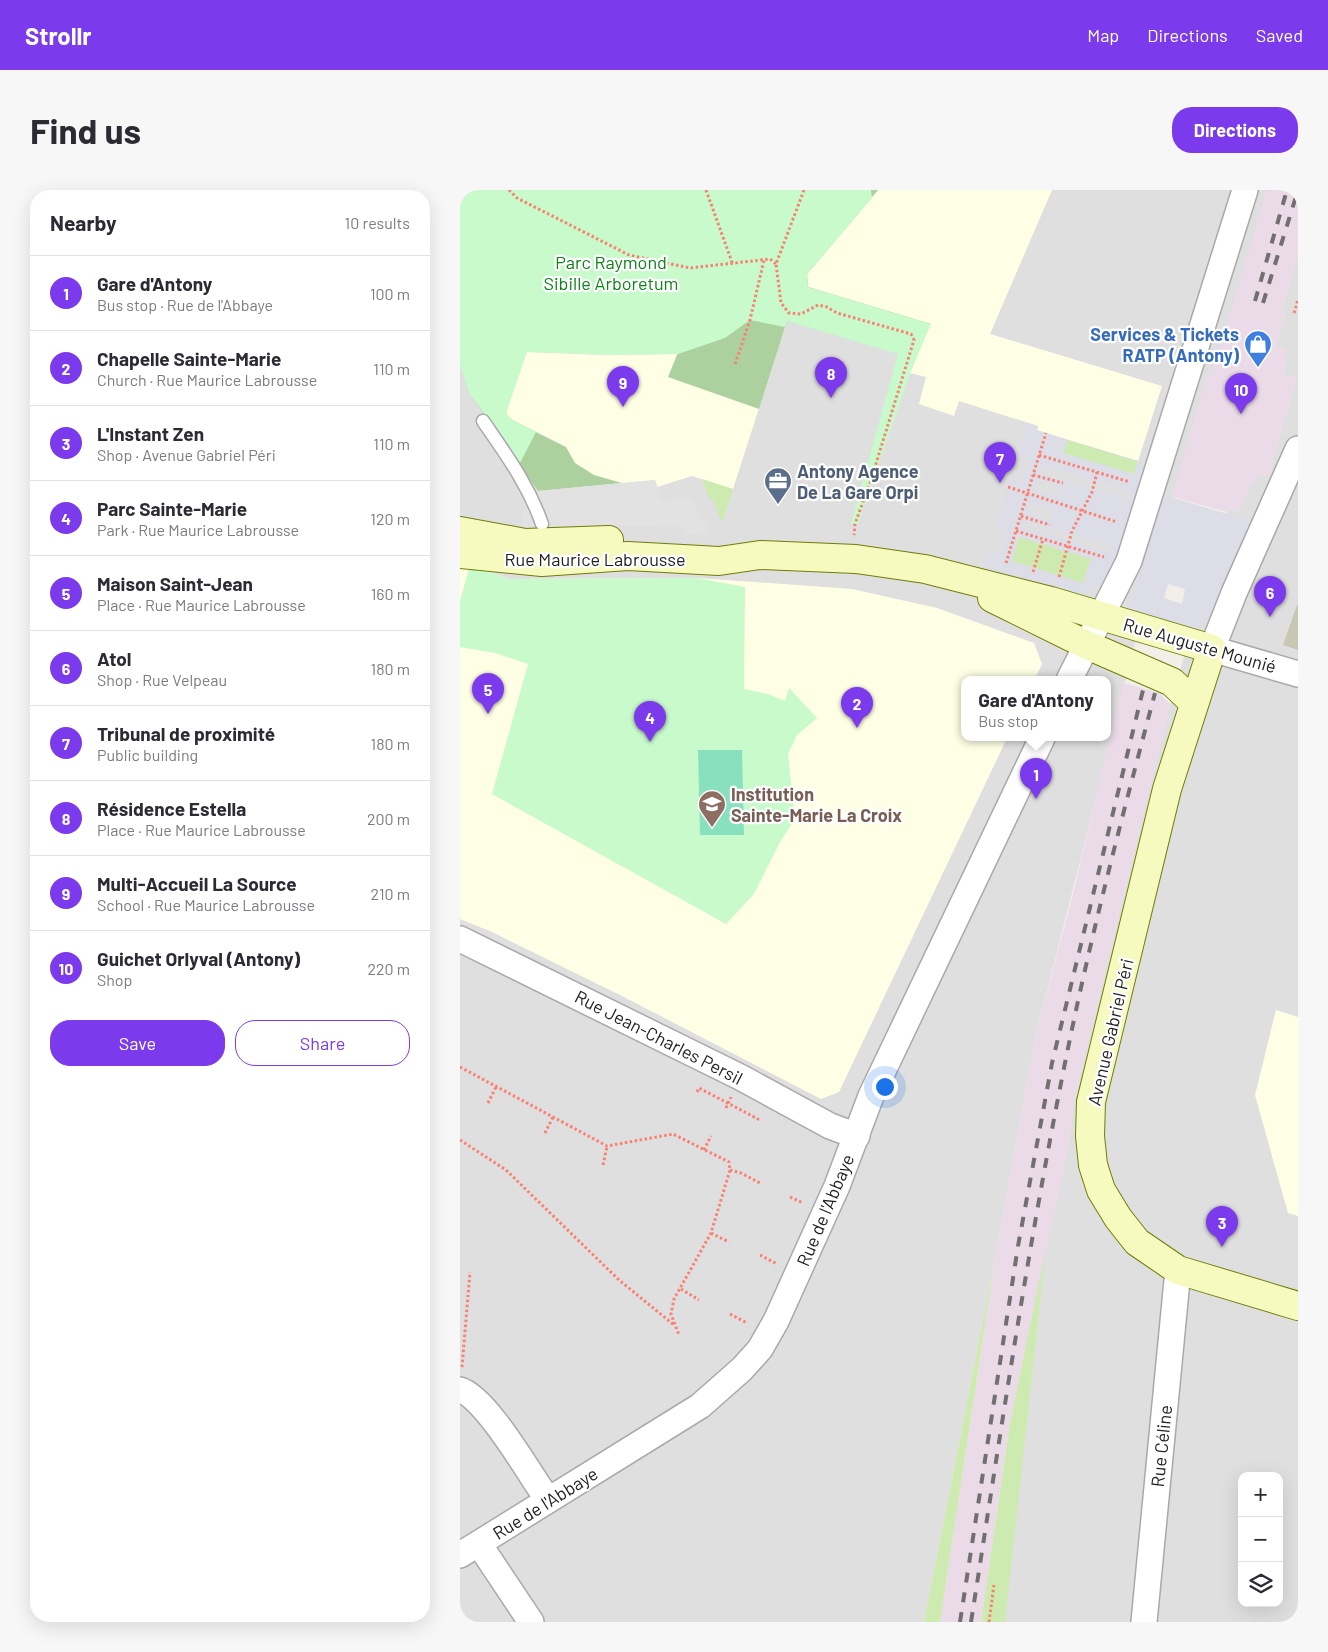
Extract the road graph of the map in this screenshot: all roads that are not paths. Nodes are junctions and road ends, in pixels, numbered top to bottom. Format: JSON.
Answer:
{"nodes":[{"id":1,"x":1245,"y":190,"type":"edge"},
{"id":2,"x":483,"y":421,"type":"dead end"},
{"id":3,"x":1298,"y":448,"type":"edge"},
{"id":4,"x":542,"y":524,"type":"dead end"},
{"id":5,"x":460,"y":531,"type":"edge"},
{"id":6,"x":460,"y":554,"type":"edge"},
{"id":7,"x":760,"y":555,"type":"junction"},
{"id":8,"x":943,"y":574,"type":"junction"},
{"id":9,"x":1102,"y":616,"type":"junction"},
{"id":10,"x":1087,"y":645,"type":"junction"},
{"id":11,"x":1212,"y":649,"type":"junction"},
{"id":12,"x":1298,"y":674,"type":"edge"},
{"id":13,"x":1071,"y":676,"type":"edge"},
{"id":14,"x":1194,"y":703,"type":"junction"},
{"id":15,"x":1041,"y":741,"type":"edge"},
{"id":16,"x":460,"y":938,"type":"edge"},
{"id":17,"x":857,"y":1136,"type":"junction"},
{"id":18,"x":1178,"y":1270,"type":"junction"},
{"id":19,"x":1298,"y":1306,"type":"edge"},
{"id":20,"x":460,"y":1390,"type":"edge"},
{"id":21,"x":548,"y":1500,"type":"junction"},
{"id":22,"x":469,"y":1550,"type":"edge"},
{"id":23,"x":531,"y":1622,"type":"edge"},
{"id":24,"x":1144,"y":1622,"type":"edge"}],
"edges":[{"from":1,"to":9,"type":"street"},
{"from":2,"to":4,"type":"lane"},
{"from":3,"to":11,"type":"street"},
{"from":5,"to":7,"type":"main road","name":"Rue Maurice Labrousse"},
{"from":6,"to":7,"type":"main road","name":"Rue Maurice Labrousse"},
{"from":7,"to":8,"type":"main road","name":"Rue Maurice Labrousse"},
{"from":8,"to":9,"type":"main road","name":"Rue Maurice Labrousse"},
{"from":8,"to":10,"type":"main road","name":"Rue Maurice Labrousse"},
{"from":9,"to":10,"type":"street"},
{"from":9,"to":11,"type":"main road","name":"Rue Auguste Mounié"},
{"from":10,"to":13,"type":"street"},
{"from":10,"to":14,"type":"main road"},
{"from":11,"to":12,"type":"street","name":"Rue Auguste Mounié"},
{"from":11,"to":14,"type":"main road","name":"Avenue Gabriel Péri"},
{"from":14,"to":18,"type":"main road","name":"Avenue Gabriel Péri"},
{"from":15,"to":17,"type":"street","name":"Rue de l'Abbaye"},
{"from":16,"to":17,"type":"street","name":"Rue Jean-Charles Persil"},
{"from":17,"to":21,"type":"street","name":"Rue de l'Abbaye"},
{"from":18,"to":19,"type":"main road","name":"Avenue Gabriel Péri"},
{"from":18,"to":24,"type":"street","name":"Rue Céline"},
{"from":20,"to":21,"type":"street"},
{"from":21,"to":22,"type":"street","name":"Rue de l'Abbaye"},
{"from":22,"to":23,"type":"street"}]}
